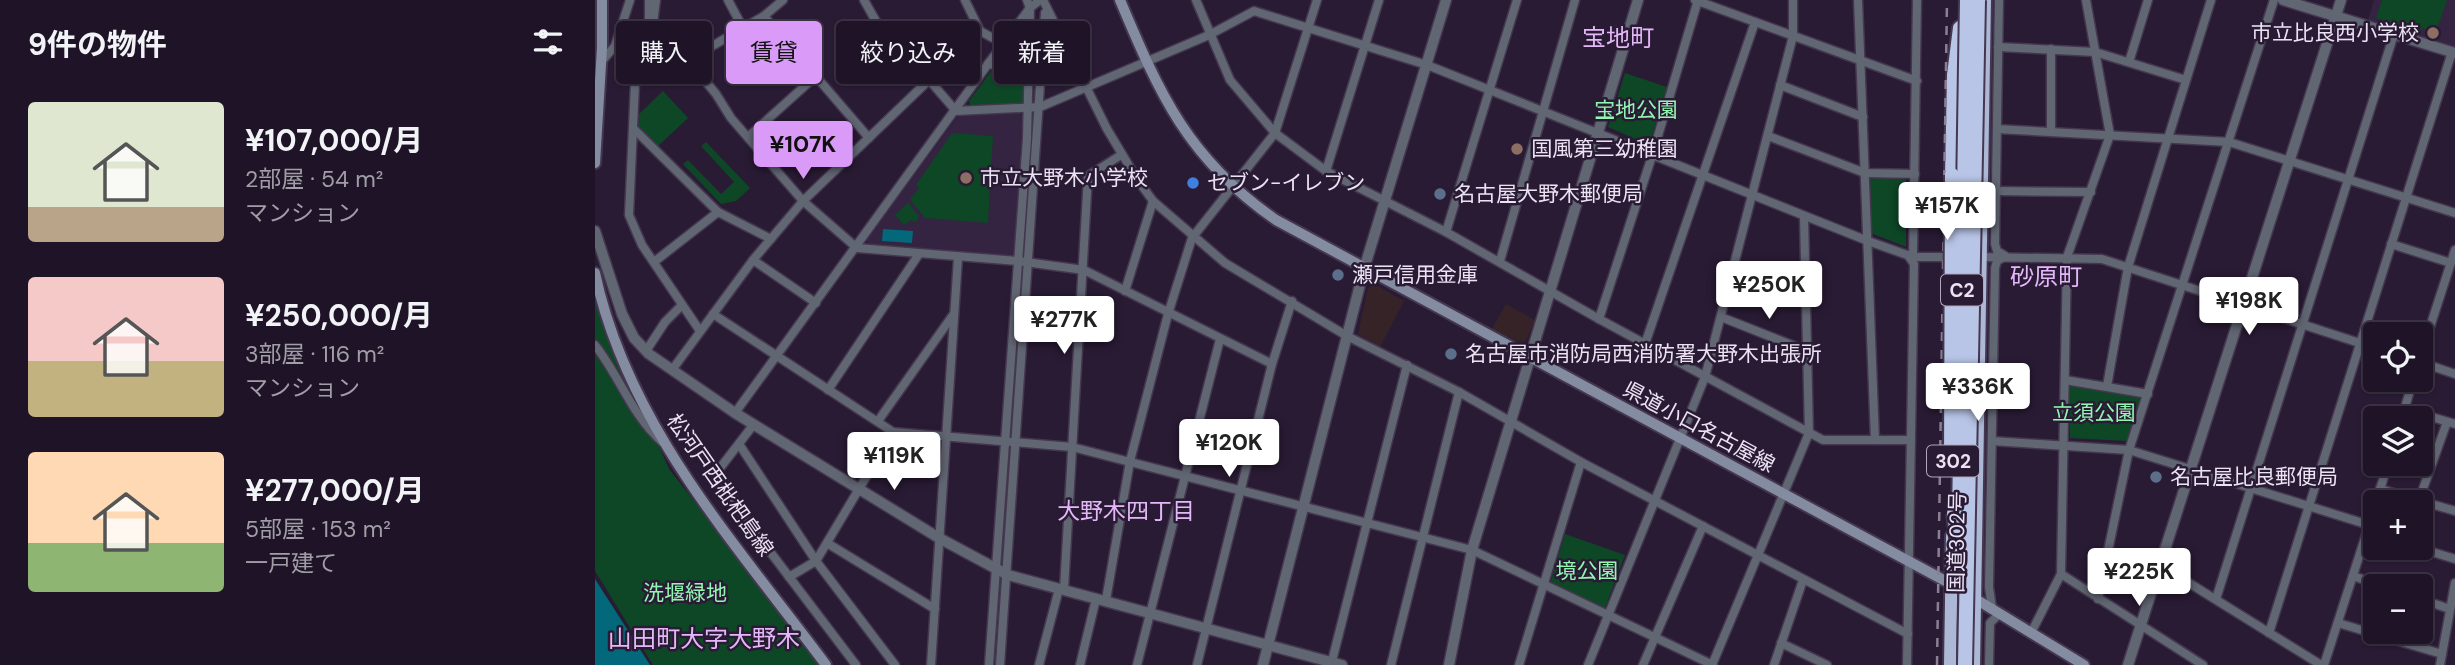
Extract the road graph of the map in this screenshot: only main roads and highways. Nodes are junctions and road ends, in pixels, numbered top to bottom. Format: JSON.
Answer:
{"nodes":[{"id":1,"x":602,"y":0,"type":"edge"},
{"id":2,"x":1120,"y":0,"type":"edge"},
{"id":3,"x":1961,"y":0,"type":"edge"},
{"id":4,"x":1967,"y":0,"type":"edge"},
{"id":5,"x":1978,"y":0,"type":"edge"},
{"id":6,"x":1985,"y":0,"type":"edge"},
{"id":7,"x":1960,"y":28,"type":"junction"},
{"id":8,"x":595,"y":163,"type":"edge"},
{"id":9,"x":595,"y":273,"type":"edge"},
{"id":10,"x":1959,"y":552,"type":"junction"},
{"id":11,"x":1951,"y":584,"type":"junction"},
{"id":12,"x":1975,"y":598,"type":"junction"},
{"id":13,"x":1971,"y":661,"type":"edge"},
{"id":14,"x":826,"y":665,"type":"edge"},
{"id":15,"x":1949,"y":665,"type":"edge"},
{"id":16,"x":1956,"y":665,"type":"edge"},
{"id":17,"x":2084,"y":665,"type":"edge"}],
"edges":[{"from":1,"to":8,"type":"main road"},
{"from":2,"to":11,"type":"main road","name":"県道小口名古屋線"},
{"from":3,"to":7,"type":"highway","name":"国道302号","number":"302"},
{"from":4,"to":10,"type":"highway","number":"C2","bridge":true},
{"from":5,"to":13,"type":"highway","number":"C2","bridge":true},
{"from":6,"to":12,"type":"highway","name":"国道302号","number":"302"},
{"from":7,"to":10,"type":"highway","bridge":true},
{"from":7,"to":11,"type":"highway","name":"国道302号","number":"302"},
{"from":9,"to":14,"type":"main road","name":"松河戸西枇杷島線"},
{"from":10,"to":16,"type":"highway","number":"C2"},
{"from":11,"to":12,"type":"main road","name":"県道小口名古屋線"},
{"from":11,"to":15,"type":"highway","name":"国道302号","number":"302"},
{"from":12,"to":13,"type":"highway","name":"国道302号","number":"302"},
{"from":12,"to":17,"type":"main road","name":"県道小口名古屋線"}]}
